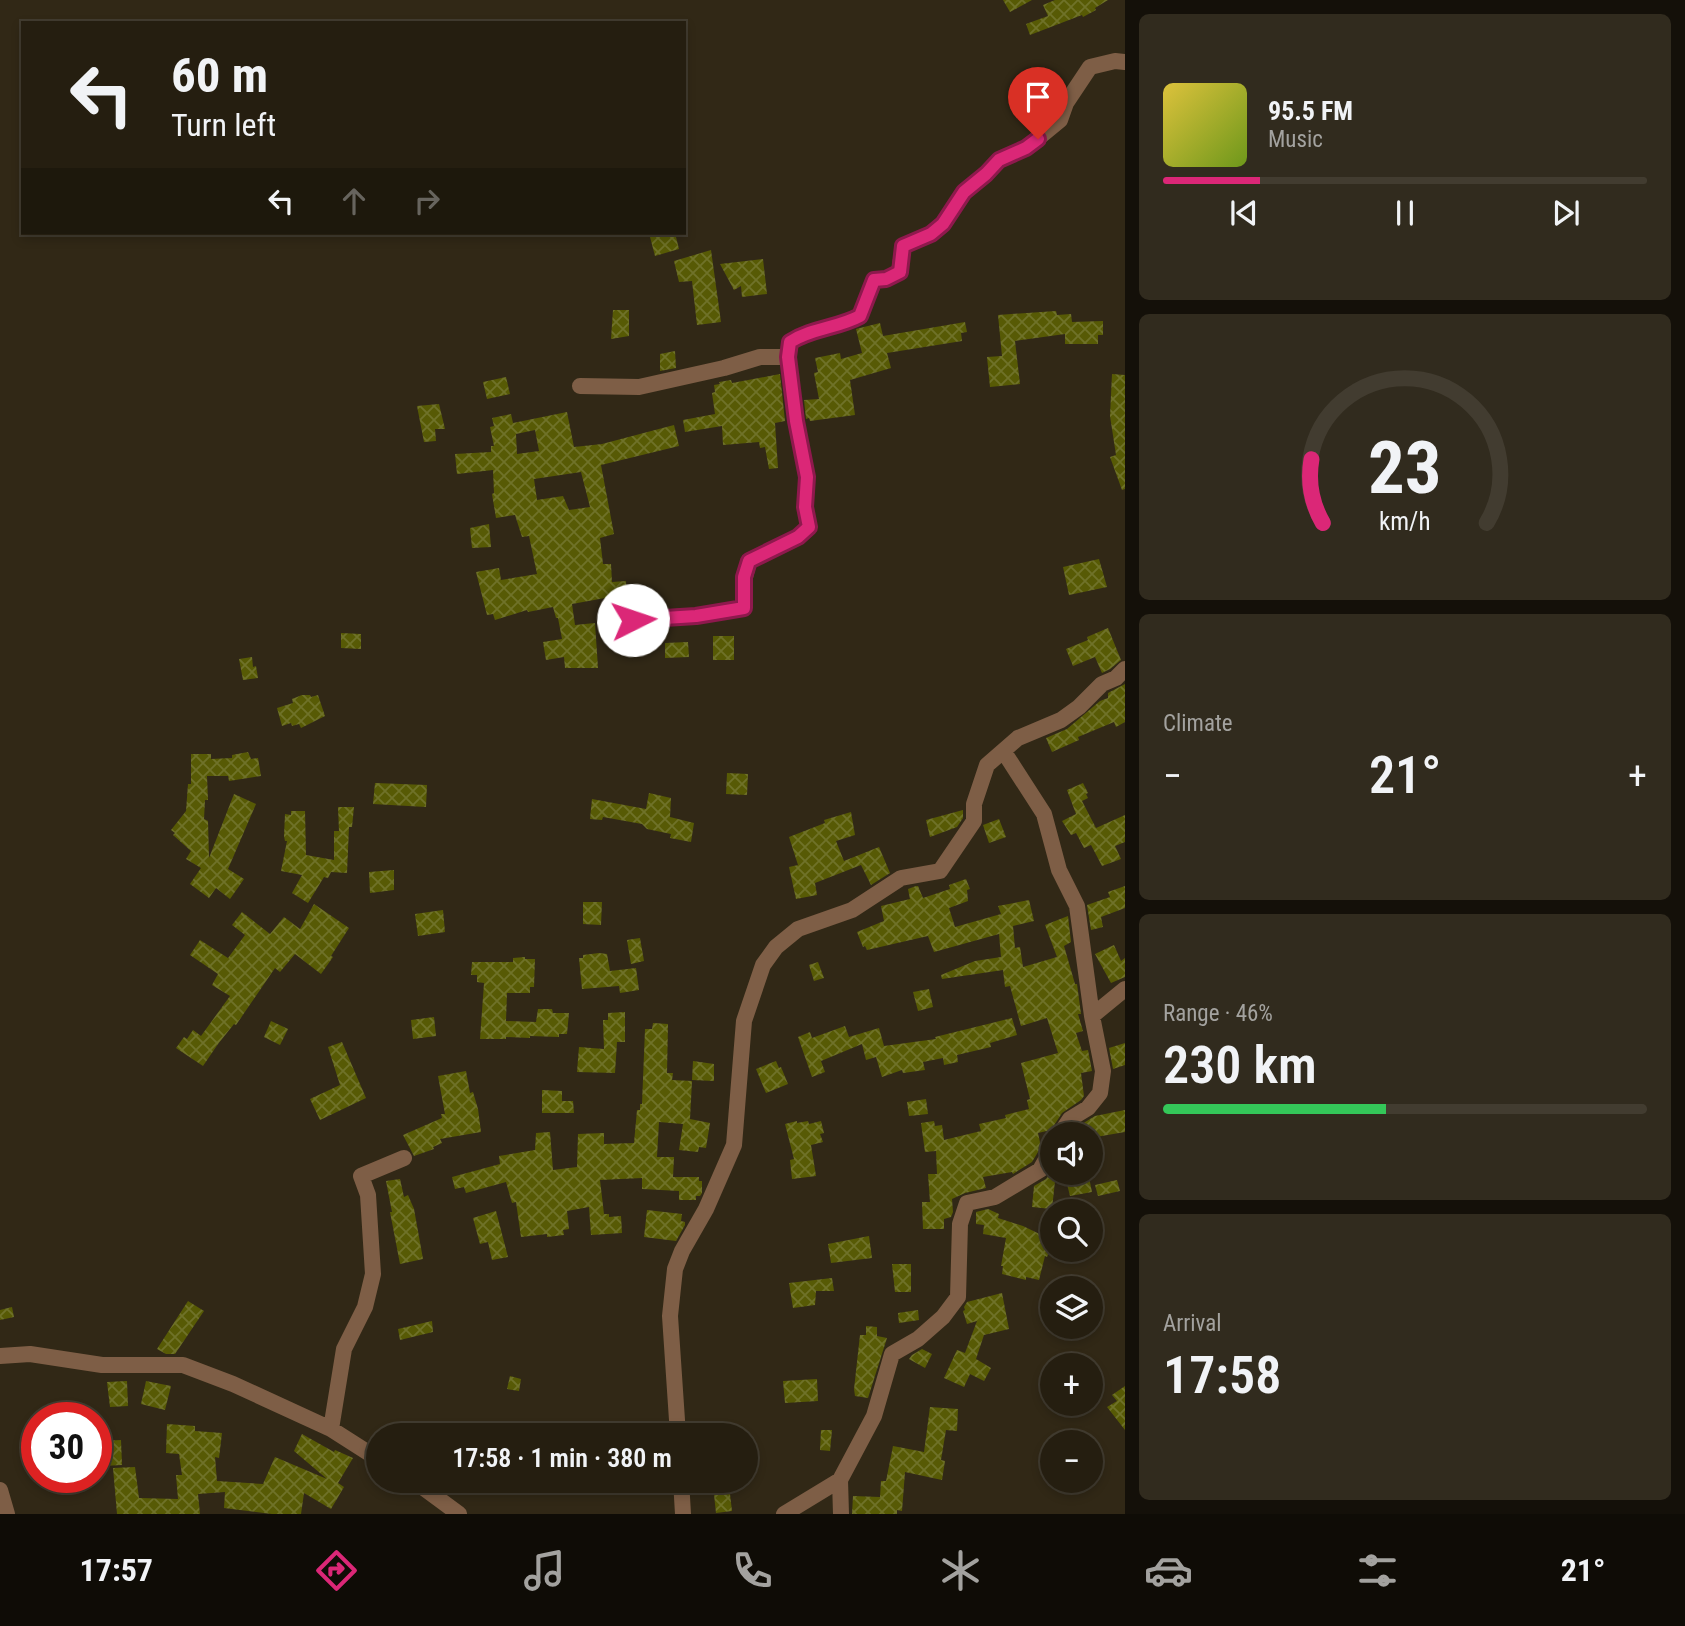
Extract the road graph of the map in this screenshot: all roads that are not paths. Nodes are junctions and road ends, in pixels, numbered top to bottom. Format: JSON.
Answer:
{"nodes":[{"id":1,"x":1125,"y":62,"type":"edge"},
{"id":2,"x":788,"y":357,"type":"junction"},
{"id":3,"x":580,"y":386,"type":"dead end"},
{"id":4,"x":633,"y":620,"type":"dead end"},
{"id":5,"x":1125,"y":669,"type":"edge"},
{"id":6,"x":1004,"y":752,"type":"junction"},
{"id":7,"x":1125,"y":989,"type":"edge"},
{"id":8,"x":1092,"y":1016,"type":"junction"},
{"id":9,"x":1068,"y":1122,"type":"edge"},
{"id":10,"x":404,"y":1158,"type":"dead end"},
{"id":11,"x":1040,"y":1170,"type":"edge"},
{"id":12,"x":0,"y":1356,"type":"edge"},
{"id":13,"x":677,"y":1423,"type":"edge"},
{"id":14,"x":331,"y":1429,"type":"junction"},
{"id":15,"x":366,"y":1451,"type":"edge"},
{"id":16,"x":840,"y":1480,"type":"junction"},
{"id":17,"x":0,"y":1490,"type":"edge"},
{"id":18,"x":431,"y":1493,"type":"edge"},
{"id":19,"x":682,"y":1493,"type":"edge"},
{"id":20,"x":7,"y":1514,"type":"edge"},
{"id":21,"x":459,"y":1514,"type":"edge"},
{"id":22,"x":683,"y":1514,"type":"edge"},
{"id":23,"x":784,"y":1514,"type":"edge"},
{"id":24,"x":841,"y":1514,"type":"edge"}],
"edges":[{"from":1,"to":2,"type":"street"},
{"from":2,"to":3,"type":"street"},
{"from":2,"to":4,"type":"street"},
{"from":5,"to":6,"type":"street"},
{"from":6,"to":8,"type":"street"},
{"from":6,"to":13,"type":"street"},
{"from":7,"to":8,"type":"street"},
{"from":8,"to":9,"type":"street"},
{"from":10,"to":14,"type":"street"},
{"from":11,"to":16,"type":"street"},
{"from":12,"to":14,"type":"street"},
{"from":14,"to":15,"type":"street"},
{"from":16,"to":23,"type":"street"},
{"from":16,"to":24,"type":"street"},
{"from":17,"to":20,"type":"street"},
{"from":18,"to":21,"type":"street"},
{"from":19,"to":22,"type":"street"}]}
